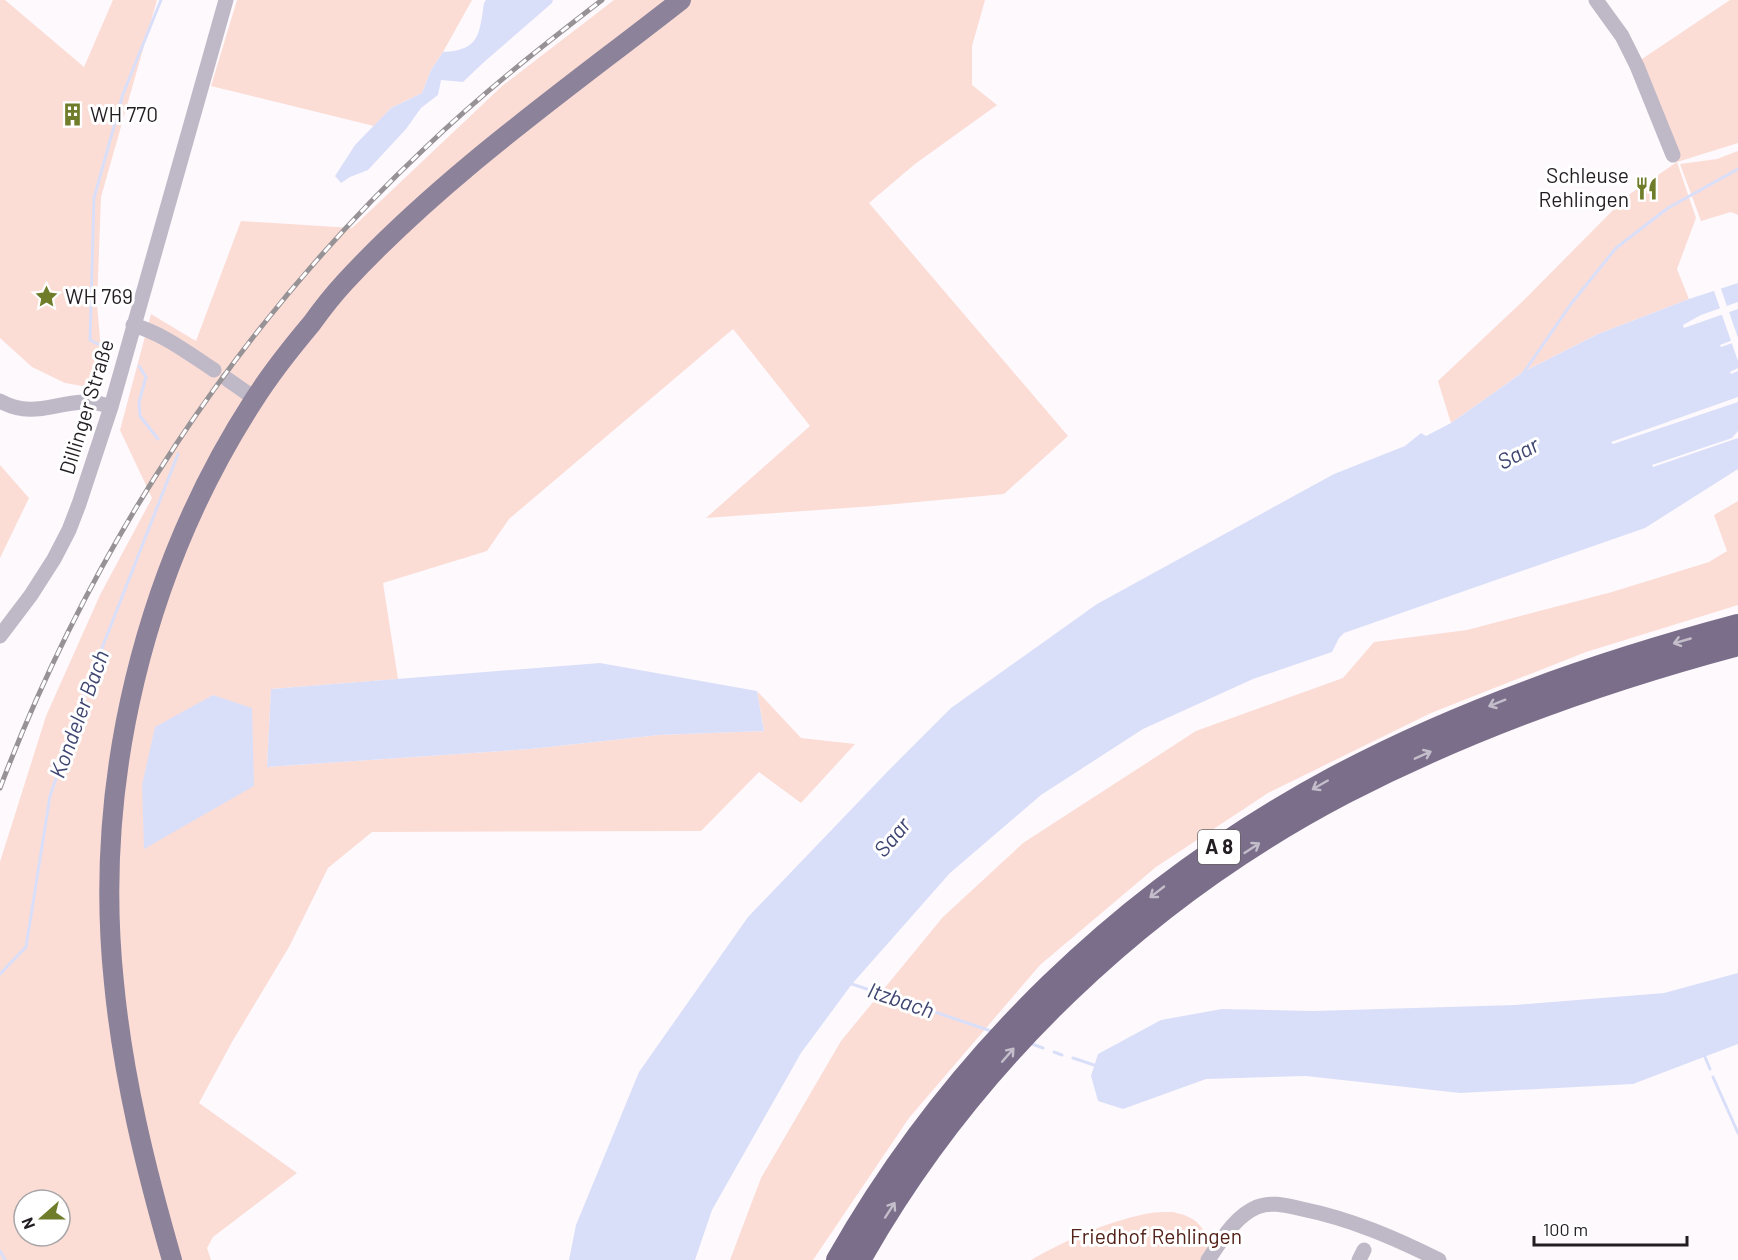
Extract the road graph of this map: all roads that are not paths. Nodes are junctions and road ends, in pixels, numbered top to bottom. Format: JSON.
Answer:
{"nodes":[{"id":1,"x":226,"y":0,"type":"edge"},
{"id":2,"x":681,"y":0,"type":"edge"},
{"id":3,"x":1596,"y":0,"type":"edge"},
{"id":4,"x":1673,"y":155,"type":"dead end"},
{"id":5,"x":133,"y":325,"type":"junction"},
{"id":6,"x":214,"y":370,"type":"dead end"},
{"id":7,"x":227,"y":380,"type":"dead end"},
{"id":8,"x":247,"y":393,"type":"dead end"},
{"id":9,"x":0,"y":401,"type":"edge"},
{"id":10,"x":111,"y":407,"type":"junction"},
{"id":11,"x":1738,"y":625,"type":"edge"},
{"id":12,"x":0,"y":636,"type":"edge"},
{"id":13,"x":1738,"y":645,"type":"edge"},
{"id":14,"x":170,"y":1253,"type":"edge"},
{"id":15,"x":837,"y":1260,"type":"edge"},
{"id":16,"x":860,"y":1260,"type":"edge"},
{"id":17,"x":1208,"y":1260,"type":"edge"},
{"id":18,"x":1440,"y":1260,"type":"edge"}],
"edges":[{"from":1,"to":5,"type":"street","name":"Dillinger Straße"},
{"from":2,"to":14,"type":"main road"},
{"from":3,"to":4,"type":"street"},
{"from":5,"to":6,"type":"street"},
{"from":5,"to":10,"type":"street","name":"Dillinger Straße"},
{"from":7,"to":8,"type":"street"},
{"from":9,"to":10,"type":"street"},
{"from":10,"to":12,"type":"street","name":"Dillinger Straße"},
{"from":11,"to":15,"type":"highway","number":"A 8","one_way":true},
{"from":16,"to":13,"type":"highway","number":"A 8","one_way":true},
{"from":17,"to":18,"type":"street"}]}
